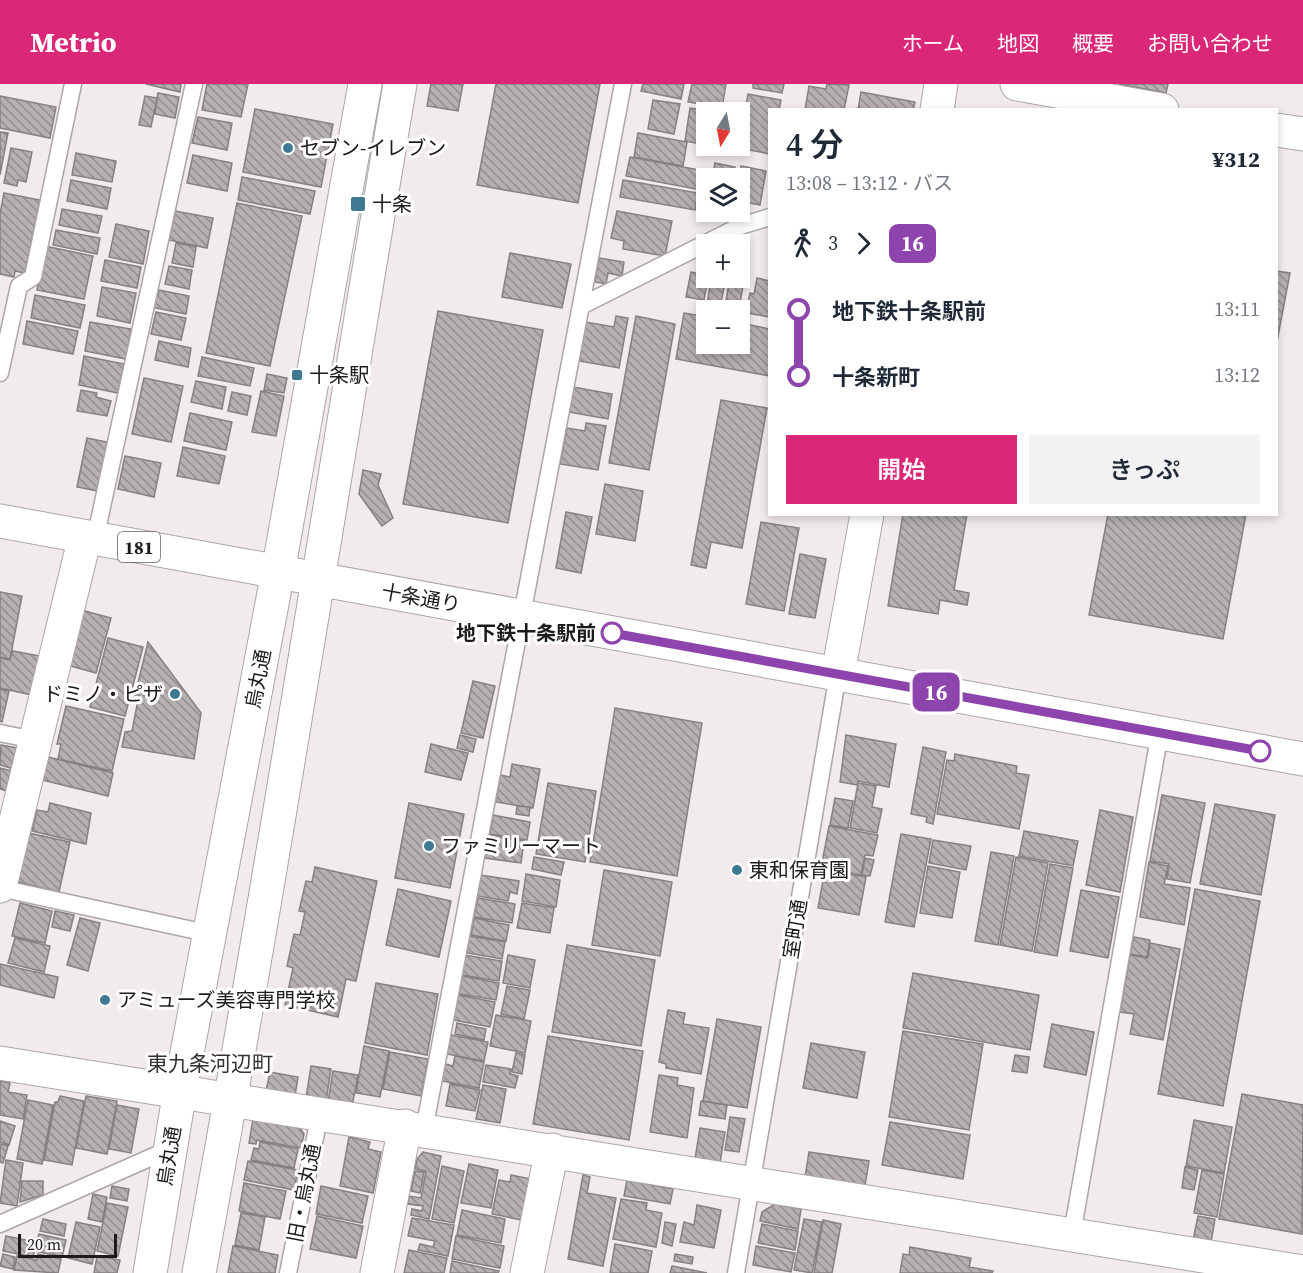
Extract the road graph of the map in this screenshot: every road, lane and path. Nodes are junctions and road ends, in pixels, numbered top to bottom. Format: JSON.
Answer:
{"nodes":[{"id":1,"x":194,"y":84,"type":"edge"},
{"id":2,"x":365,"y":84,"type":"edge"},
{"id":3,"x":400,"y":84,"type":"edge"},
{"id":4,"x":623,"y":84,"type":"edge"},
{"id":5,"x":941,"y":84,"type":"edge"},
{"id":6,"x":1017,"y":84,"type":"edge"},
{"id":7,"x":69,"y":85,"type":"edge"},
{"id":8,"x":1100,"y":104,"type":"edge"},
{"id":9,"x":937,"y":108,"type":"edge"},
{"id":10,"x":1141,"y":108,"type":"edge"},
{"id":11,"x":1278,"y":130,"type":"edge"},
{"id":12,"x":1303,"y":134,"type":"edge"},
{"id":13,"x":768,"y":218,"type":"edge"},
{"id":14,"x":581,"y":306,"type":"junction"},
{"id":15,"x":0,"y":373,"type":"edge"},
{"id":16,"x":867,"y":516,"type":"edge"},
{"id":17,"x":0,"y":521,"type":"edge"},
{"id":18,"x":90,"y":538,"type":"junction"},
{"id":19,"x":278,"y":572,"type":"junction"},
{"id":20,"x":316,"y":579,"type":"junction"},
{"id":21,"x":522,"y":616,"type":"junction"},
{"id":22,"x":838,"y":674,"type":"junction"},
{"id":23,"x":1160,"y":732,"type":"junction"},
{"id":24,"x":0,"y":733,"type":"edge"},
{"id":25,"x":35,"y":740,"type":"junction"},
{"id":26,"x":1303,"y":759,"type":"edge"},
{"id":27,"x":0,"y":887,"type":"edge"},
{"id":28,"x":211,"y":934,"type":"junction"},
{"id":29,"x":0,"y":1063,"type":"edge"},
{"id":30,"x":180,"y":1090,"type":"junction"},
{"id":31,"x":231,"y":1098,"type":"junction"},
{"id":32,"x":320,"y":1113,"type":"junction"},
{"id":33,"x":415,"y":1128,"type":"junction"},
{"id":34,"x":170,"y":1149,"type":"junction"},
{"id":35,"x":552,"y":1150,"type":"junction"},
{"id":36,"x":753,"y":1182,"type":"junction"},
{"id":37,"x":0,"y":1224,"type":"edge"},
{"id":38,"x":1072,"y":1234,"type":"junction"},
{"id":39,"x":1303,"y":1272,"type":"edge"},
{"id":40,"x":150,"y":1273,"type":"edge"},
{"id":41,"x":199,"y":1273,"type":"edge"},
{"id":42,"x":288,"y":1273,"type":"edge"},
{"id":43,"x":377,"y":1273,"type":"edge"},
{"id":44,"x":527,"y":1273,"type":"edge"},
{"id":45,"x":736,"y":1273,"type":"edge"}],
"edges":[{"from":1,"to":18,"type":"lane"},
{"from":2,"to":19,"type":"street","name":"烏丸通"},
{"from":3,"to":20,"type":"street"},
{"from":4,"to":14,"type":"lane"},
{"from":5,"to":9,"type":"street"},
{"from":6,"to":8,"type":"street"},
{"from":7,"to":15,"type":"lane"},
{"from":8,"to":10,"type":"street"},
{"from":11,"to":12,"type":"street"},
{"from":13,"to":14,"type":"lane"},
{"from":14,"to":21,"type":"lane"},
{"from":16,"to":22,"type":"street","name":"室町通"},
{"from":17,"to":18,"type":"street","name":"十条通り","number":"181"},
{"from":18,"to":19,"type":"street","name":"十条通り","number":"181"},
{"from":18,"to":25,"type":"street"},
{"from":19,"to":20,"type":"street","name":"十条通り","number":"181"},
{"from":19,"to":28,"type":"street","name":"烏丸通"},
{"from":20,"to":21,"type":"street","name":"十条通り","number":"181"},
{"from":20,"to":31,"type":"street"},
{"from":21,"to":22,"type":"street","name":"十条通り","number":"181"},
{"from":21,"to":33,"type":"lane"},
{"from":22,"to":23,"type":"street","name":"十条通り","number":"181"},
{"from":22,"to":36,"type":"lane","name":"室町通"},
{"from":23,"to":26,"type":"street","name":"十条通り","number":"181"},
{"from":23,"to":38,"type":"lane"},
{"from":24,"to":25,"type":"lane"},
{"from":25,"to":27,"type":"street"},
{"from":27,"to":28,"type":"lane"},
{"from":28,"to":30,"type":"street","name":"烏丸通"},
{"from":29,"to":30,"type":"street"},
{"from":30,"to":31,"type":"street"},
{"from":30,"to":34,"type":"street","name":"烏丸通"},
{"from":31,"to":32,"type":"street"},
{"from":31,"to":41,"type":"street"},
{"from":32,"to":33,"type":"street"},
{"from":32,"to":42,"type":"lane","name":"旧・烏丸通"},
{"from":33,"to":35,"type":"street"},
{"from":33,"to":43,"type":"street"},
{"from":34,"to":37,"type":"lane"},
{"from":34,"to":40,"type":"street","name":"烏丸通"},
{"from":35,"to":36,"type":"street"},
{"from":35,"to":44,"type":"street"},
{"from":36,"to":38,"type":"street"},
{"from":36,"to":45,"type":"lane","name":"室町通"},
{"from":38,"to":39,"type":"street"}]}
